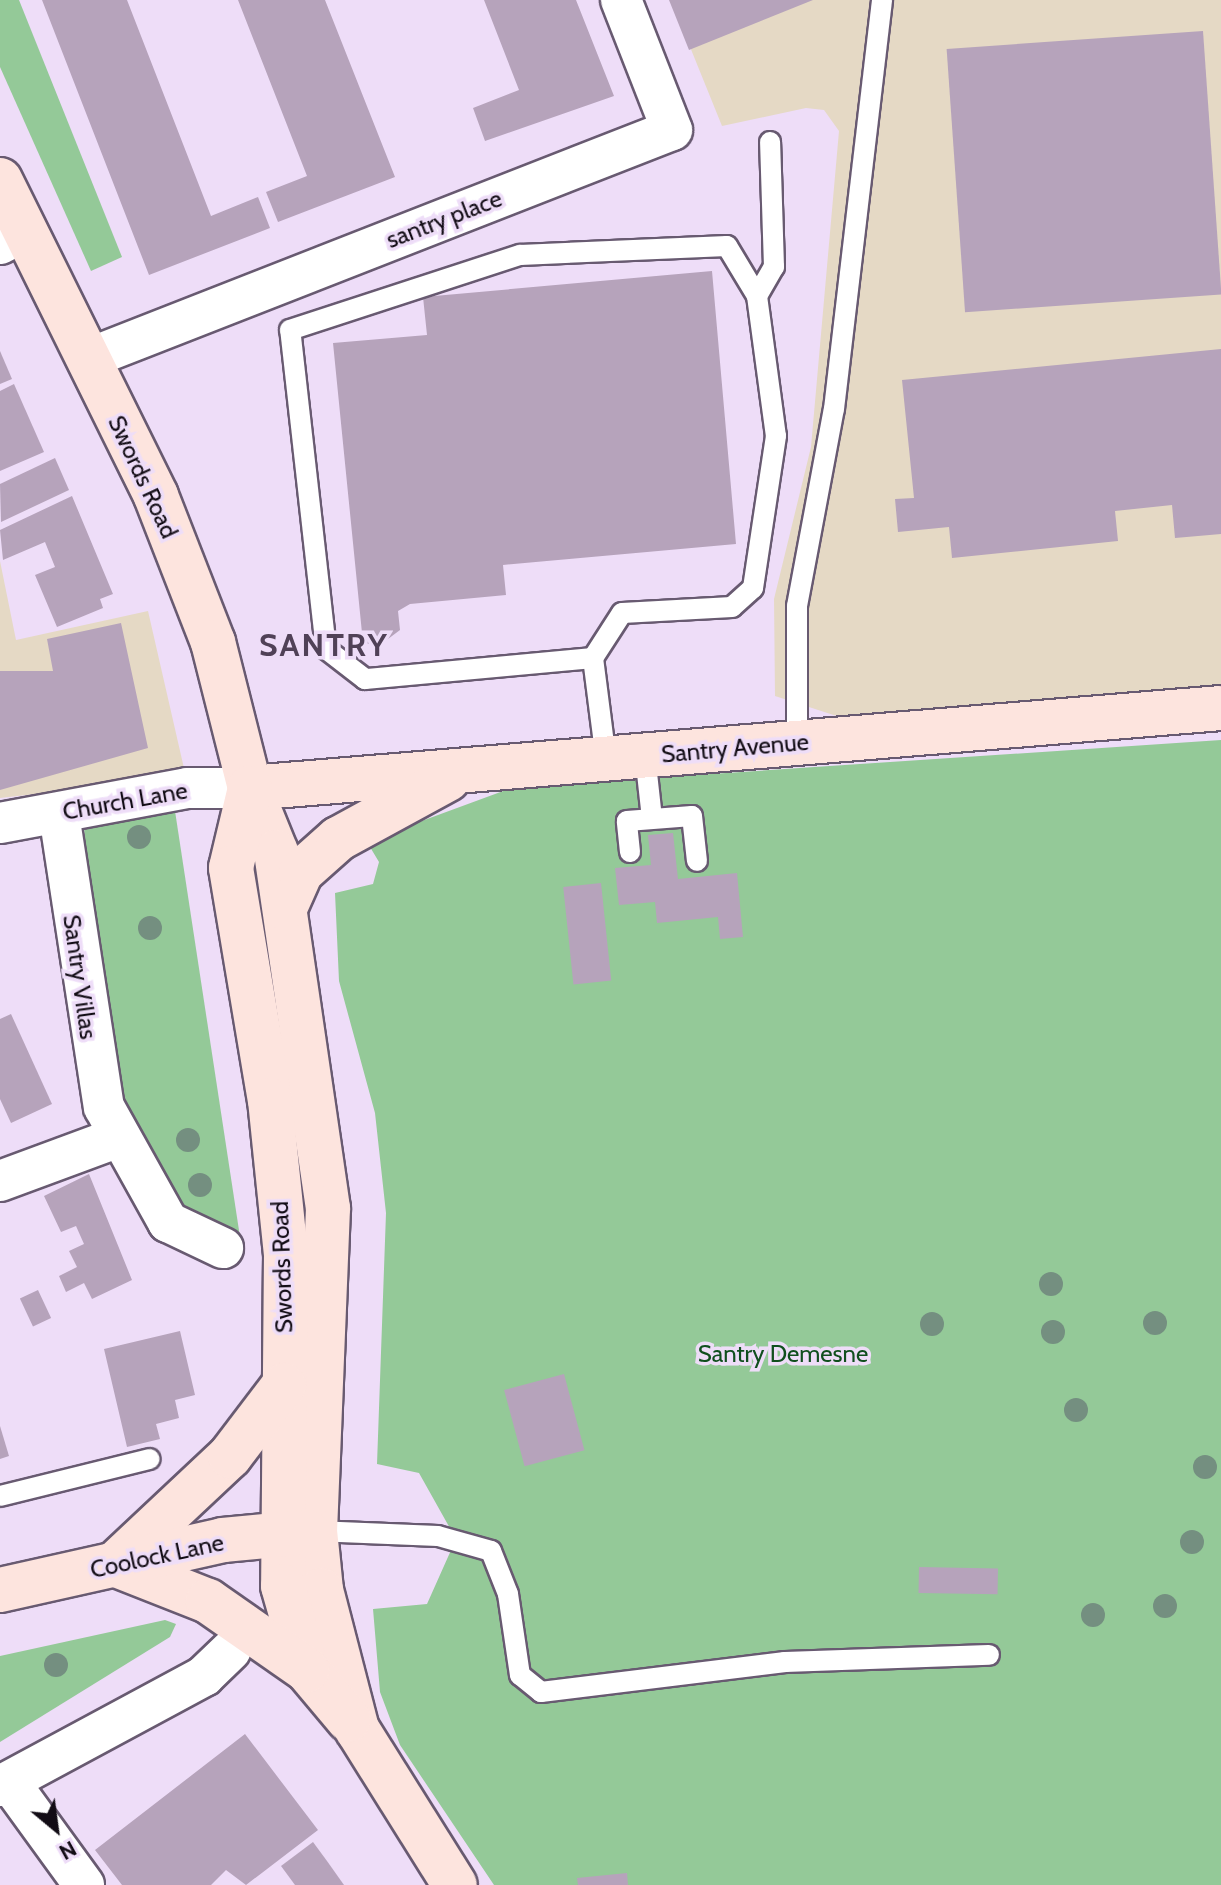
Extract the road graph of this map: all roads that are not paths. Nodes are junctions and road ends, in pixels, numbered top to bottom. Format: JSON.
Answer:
{"nodes":[{"id":1,"x":621,"y":0,"type":"edge"},
{"id":2,"x":882,"y":0,"type":"edge"},
{"id":3,"x":770,"y":142,"type":"dead end"},
{"id":4,"x":0,"y":180,"type":"edge"},
{"id":5,"x":11,"y":238,"type":"edge"},
{"id":6,"x":757,"y":296,"type":"junction"},
{"id":7,"x":87,"y":359,"type":"junction"},
{"id":8,"x":593,"y":658,"type":"junction"},
{"id":9,"x":1221,"y":708,"type":"edge"},
{"id":10,"x":797,"y":743,"type":"junction"},
{"id":11,"x":625,"y":757,"type":"junction"},
{"id":12,"x":464,"y":771,"type":"junction"},
{"id":13,"x":250,"y":788,"type":"junction"},
{"id":14,"x":59,"y":814,"type":"junction"},
{"id":15,"x":652,"y":818,"type":"junction"},
{"id":16,"x":0,"y":823,"type":"edge"},
{"id":17,"x":630,"y":852,"type":"dead end"},
{"id":18,"x":697,"y":861,"type":"dead end"},
{"id":19,"x":285,"y":908,"type":"junction"},
{"id":20,"x":116,"y":1138,"type":"junction"},
{"id":21,"x":0,"y":1181,"type":"edge"},
{"id":22,"x":223,"y":1248,"type":"dead end"},
{"id":23,"x":284,"y":1385,"type":"junction"},
{"id":24,"x":149,"y":1459,"type":"dead end"},
{"id":25,"x":0,"y":1496,"type":"edge"},
{"id":26,"x":297,"y":1533,"type":"junction"},
{"id":27,"x":114,"y":1564,"type":"junction"},
{"id":28,"x":0,"y":1590,"type":"edge"},
{"id":29,"x":231,"y":1650,"type":"dead end"},
{"id":30,"x":989,"y":1655,"type":"dead end"},
{"id":31,"x":307,"y":1670,"type":"junction"},
{"id":32,"x":357,"y":1729,"type":"junction"},
{"id":33,"x":5,"y":1784,"type":"edge"},
{"id":34,"x":84,"y":1885,"type":"edge"},
{"id":35,"x":455,"y":1885,"type":"edge"}],
"edges":[{"from":1,"to":7,"type":"street","name":"santry place"},
{"from":2,"to":10,"type":"lane"},
{"from":3,"to":6,"type":"lane"},
{"from":4,"to":5,"type":"main road","name":"Swords Road"},
{"from":5,"to":7,"type":"main road","name":"Swords Road"},
{"from":6,"to":8,"type":"lane"},
{"from":6,"to":8,"type":"lane"},
{"from":7,"to":13,"type":"main road","name":"Swords Road"},
{"from":8,"to":11,"type":"lane"},
{"from":9,"to":10,"type":"main road","name":"Santry Avenue"},
{"from":10,"to":11,"type":"main road","name":"Santry Avenue"},
{"from":11,"to":12,"type":"main road","name":"Santry Avenue"},
{"from":11,"to":15,"type":"lane"},
{"from":12,"to":13,"type":"main road","name":"Santry Avenue"},
{"from":12,"to":19,"type":"main road"},
{"from":13,"to":14,"type":"street","name":"Church Lane"},
{"from":13,"to":19,"type":"main road","name":"Swords Road"},
{"from":13,"to":23,"type":"main road","name":"Swords Road"},
{"from":14,"to":16,"type":"street","name":"Church Lane"},
{"from":14,"to":20,"type":"street","name":"Santry Villas"},
{"from":15,"to":17,"type":"lane"},
{"from":15,"to":18,"type":"lane"},
{"from":19,"to":26,"type":"main road","name":"Swords Road"},
{"from":20,"to":21,"type":"street"},
{"from":20,"to":22,"type":"street","name":"Santry Villas"},
{"from":23,"to":26,"type":"main road","name":"Swords Road"},
{"from":23,"to":27,"type":"main road"},
{"from":24,"to":25,"type":"lane"},
{"from":26,"to":27,"type":"main road","name":"Coolock Lane"},
{"from":26,"to":30,"type":"lane"},
{"from":26,"to":31,"type":"main road","name":"Swords Road"},
{"from":26,"to":32,"type":"main road","name":"Swords Road"},
{"from":27,"to":28,"type":"main road","name":"Coolock Lane"},
{"from":27,"to":31,"type":"main road"},
{"from":29,"to":33,"type":"street"},
{"from":31,"to":32,"type":"main road","name":"Swords Road"},
{"from":32,"to":35,"type":"main road","name":"Swords Road"},
{"from":33,"to":34,"type":"street"}]}
